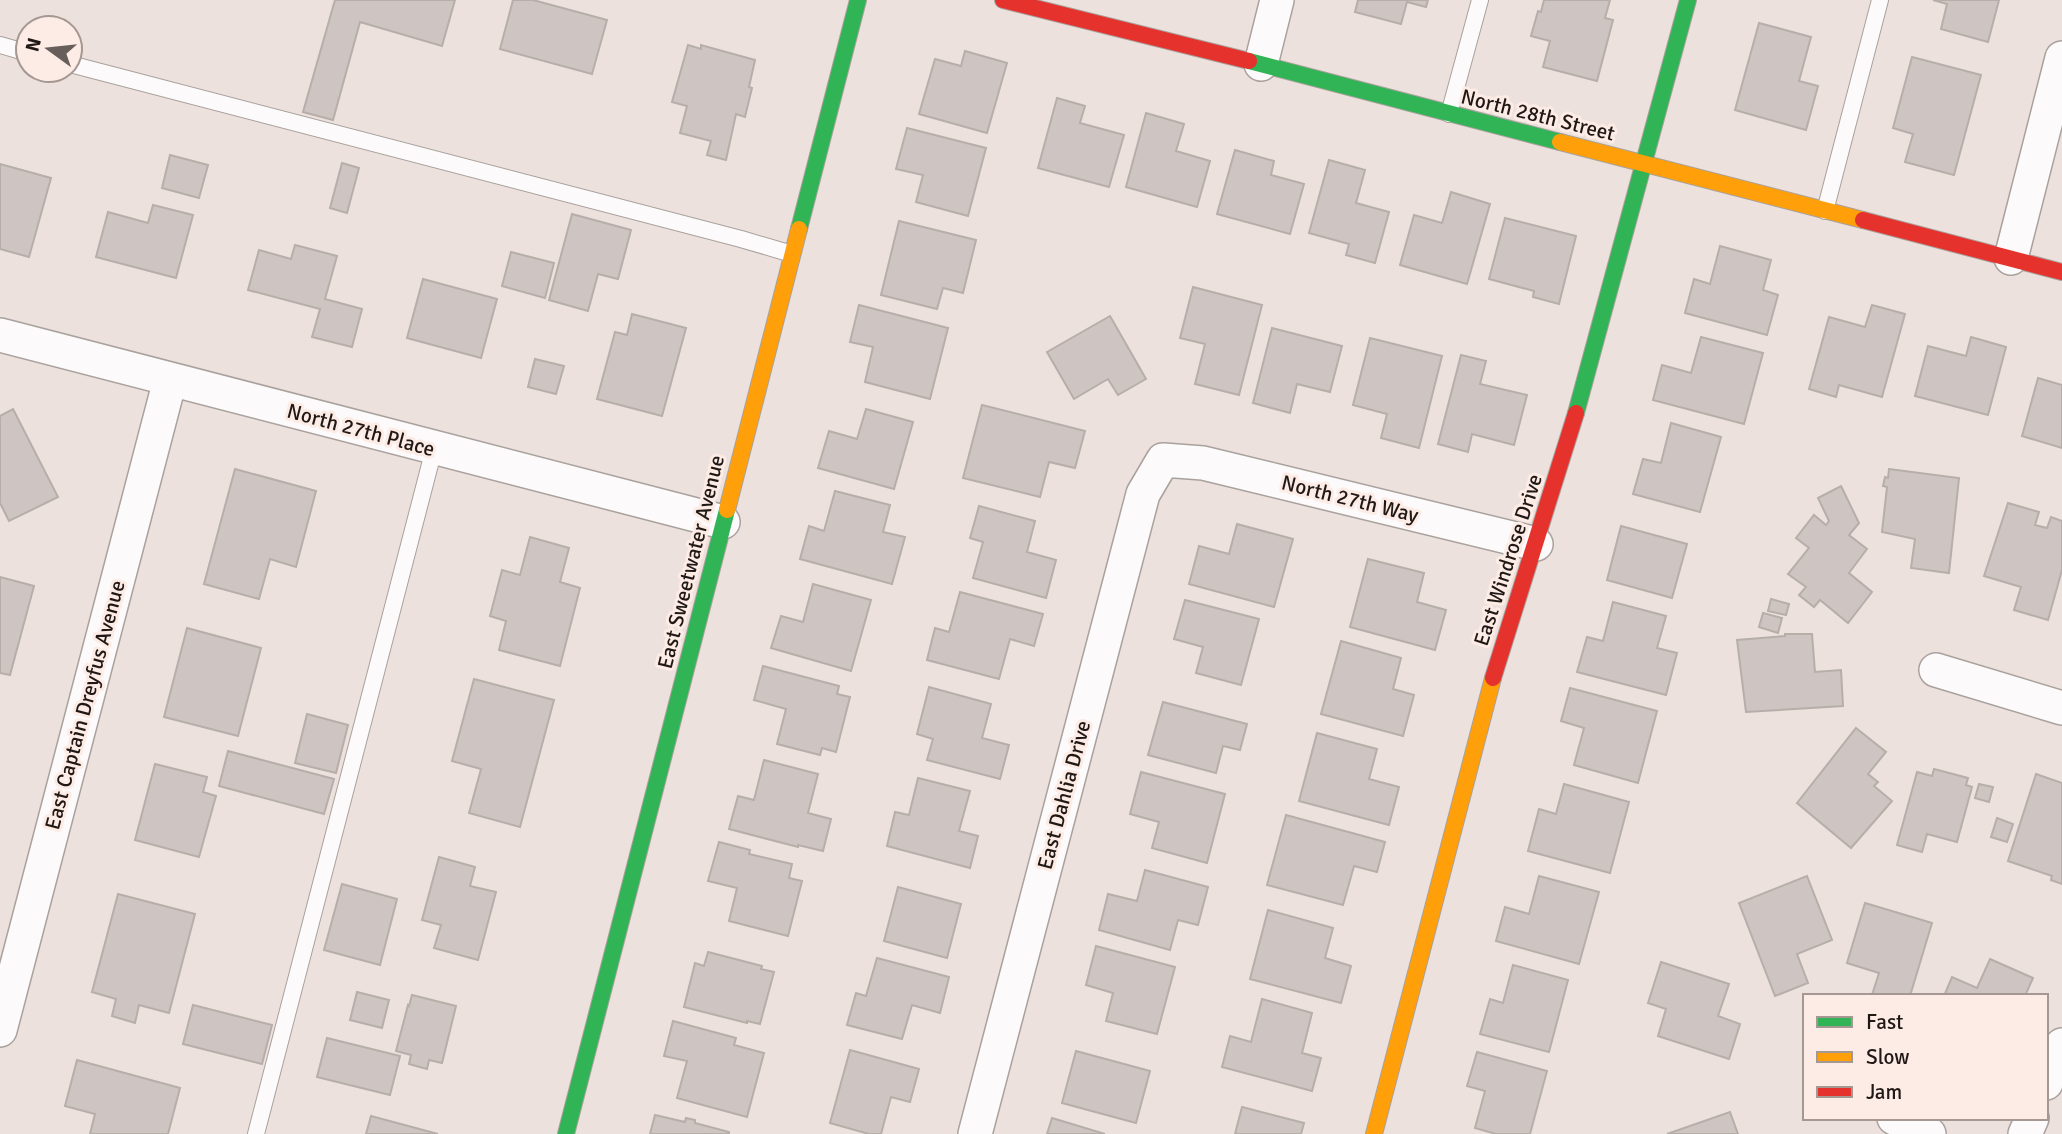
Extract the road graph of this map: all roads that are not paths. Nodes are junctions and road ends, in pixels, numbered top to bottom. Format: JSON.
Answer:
{"nodes":[{"id":1,"x":858,"y":0,"type":"edge"},
{"id":2,"x":1003,"y":0,"type":"edge"},
{"id":3,"x":1277,"y":0,"type":"edge"},
{"id":4,"x":1480,"y":0,"type":"edge"},
{"id":5,"x":1688,"y":0,"type":"edge"},
{"id":6,"x":1880,"y":0,"type":"edge"},
{"id":7,"x":1070,"y":8,"type":"edge"},
{"id":8,"x":1261,"y":64,"type":"junction"},
{"id":9,"x":2061,"y":66,"type":"edge"},
{"id":10,"x":84,"y":68,"type":"edge"},
{"id":11,"x":1449,"y":114,"type":"junction"},
{"id":12,"x":1644,"y":164,"type":"junction"},
{"id":13,"x":1825,"y":211,"type":"junction"},
{"id":14,"x":792,"y":254,"type":"junction"},
{"id":15,"x":2011,"y":258,"type":"junction"},
{"id":16,"x":2062,"y":272,"type":"edge"},
{"id":17,"x":0,"y":335,"type":"edge"},
{"id":18,"x":170,"y":380,"type":"junction"},
{"id":19,"x":434,"y":449,"type":"junction"},
{"id":20,"x":1163,"y":460,"type":"joint"},
{"id":21,"x":723,"y":522,"type":"junction"},
{"id":22,"x":1536,"y":544,"type":"junction"},
{"id":23,"x":1936,"y":670,"type":"dead end"},
{"id":24,"x":2062,"y":708,"type":"edge"},
{"id":25,"x":0,"y":1030,"type":"edge"},
{"id":26,"x":2062,"y":1045,"type":"edge"},
{"id":27,"x":2048,"y":1078,"type":"edge"},
{"id":28,"x":1898,"y":1120,"type":"edge"},
{"id":29,"x":256,"y":1134,"type":"edge"},
{"id":30,"x":566,"y":1134,"type":"edge"},
{"id":31,"x":975,"y":1134,"type":"edge"},
{"id":32,"x":1374,"y":1134,"type":"edge"},
{"id":33,"x":1930,"y":1134,"type":"edge"}],
"edges":[{"from":1,"to":14,"type":"street","name":"East Sweetwater Avenue"},
{"from":2,"to":7,"type":"street","name":"North 28th Street"},
{"from":3,"to":8,"type":"street"},
{"from":4,"to":11,"type":"lane"},
{"from":5,"to":12,"type":"street","name":"East Windrose Drive"},
{"from":6,"to":13,"type":"lane"},
{"from":7,"to":8,"type":"street","name":"North 28th Street"},
{"from":8,"to":11,"type":"street","name":"North 28th Street"},
{"from":9,"to":15,"type":"street"},
{"from":10,"to":14,"type":"lane"},
{"from":11,"to":12,"type":"street","name":"North 28th Street"},
{"from":12,"to":13,"type":"street","name":"North 28th Street"},
{"from":12,"to":22,"type":"street","name":"East Windrose Drive"},
{"from":13,"to":15,"type":"street","name":"North 28th Street"},
{"from":14,"to":21,"type":"street","name":"East Sweetwater Avenue"},
{"from":15,"to":16,"type":"street","name":"North 28th Street"},
{"from":17,"to":18,"type":"street","name":"North 27th Place"},
{"from":18,"to":19,"type":"street","name":"North 27th Place"},
{"from":18,"to":25,"type":"street","name":"East Captain Dreyfus Avenue"},
{"from":19,"to":21,"type":"street","name":"North 27th Place"},
{"from":19,"to":29,"type":"lane"},
{"from":20,"to":22,"type":"street","name":"North 27th Way"},
{"from":20,"to":31,"type":"street","name":"East Dahlia Drive"},
{"from":21,"to":30,"type":"street","name":"East Sweetwater Avenue"},
{"from":22,"to":32,"type":"street","name":"East Windrose Drive"},
{"from":23,"to":24,"type":"street"},
{"from":26,"to":27,"type":"street"},
{"from":28,"to":33,"type":"street"}]}
